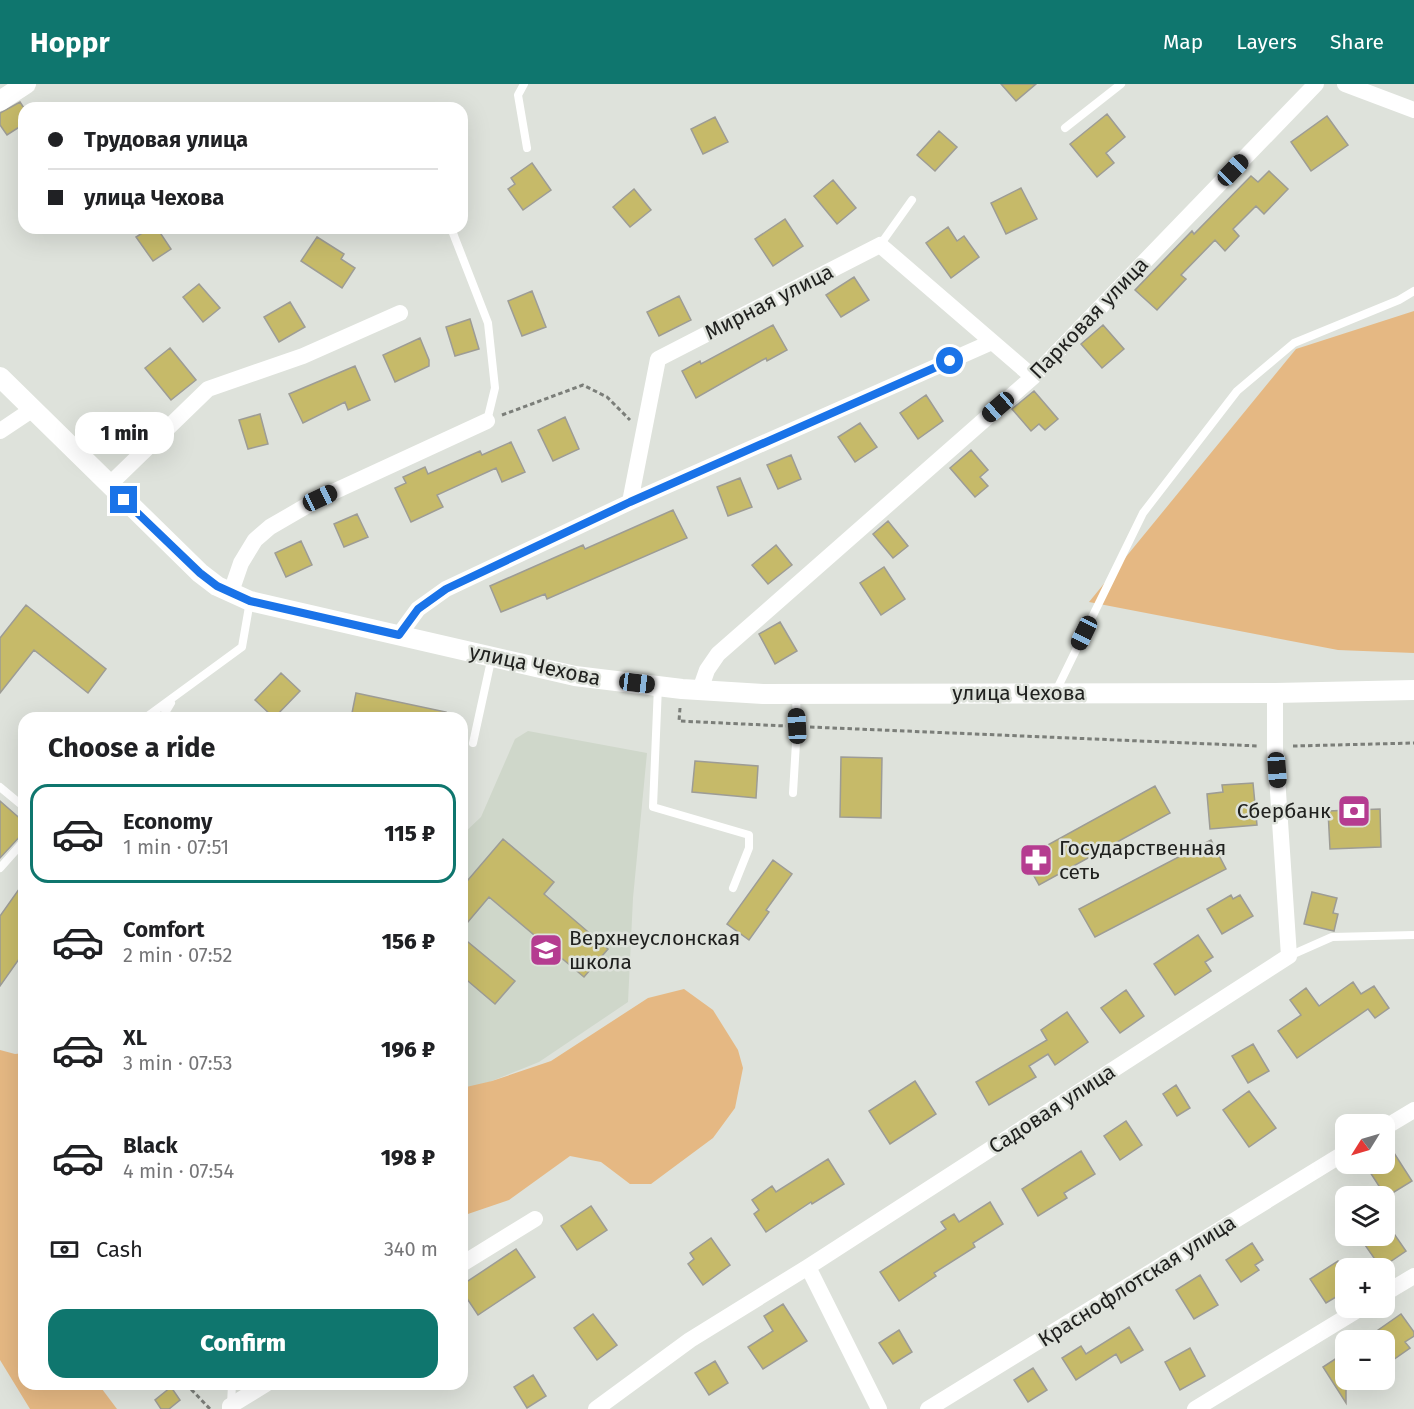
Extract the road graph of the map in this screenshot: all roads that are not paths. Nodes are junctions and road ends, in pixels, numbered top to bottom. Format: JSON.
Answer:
{"nodes":[{"id":1,"x":26,"y":84,"type":"edge"},
{"id":2,"x":524,"y":84,"type":"edge"},
{"id":3,"x":1121,"y":84,"type":"edge"},
{"id":4,"x":1316,"y":84,"type":"edge"},
{"id":5,"x":1345,"y":84,"type":"edge"},
{"id":6,"x":0,"y":101,"type":"edge"},
{"id":7,"x":1414,"y":110,"type":"edge"},
{"id":8,"x":1065,"y":128,"type":"dead end"},
{"id":9,"x":527,"y":148,"type":"dead end"},
{"id":10,"x":912,"y":200,"type":"dead end"},
{"id":11,"x":453,"y":234,"type":"edge"},
{"id":12,"x":880,"y":245,"type":"junction"},
{"id":13,"x":1414,"y":291,"type":"edge"},
{"id":14,"x":400,"y":313,"type":"dead end"},
{"id":15,"x":992,"y":342,"type":"junction"},
{"id":16,"x":0,"y":377,"type":"edge"},
{"id":17,"x":1033,"y":377,"type":"junction"},
{"id":18,"x":33,"y":409,"type":"junction"},
{"id":19,"x":487,"y":421,"type":"joint"},
{"id":20,"x":0,"y":430,"type":"edge"},
{"id":21,"x":110,"y":485,"type":"junction"},
{"id":22,"x":630,"y":502,"type":"junction"},
{"id":23,"x":231,"y":592,"type":"junction"},
{"id":24,"x":250,"y":601,"type":"junction"},
{"id":25,"x":399,"y":635,"type":"junction"},
{"id":26,"x":492,"y":656,"type":"junction"},
{"id":27,"x":658,"y":686,"type":"junction"},
{"id":28,"x":691,"y":689,"type":"junction"},
{"id":29,"x":1414,"y":690,"type":"edge"},
{"id":30,"x":1055,"y":693,"type":"junction"},
{"id":31,"x":1275,"y":693,"type":"junction"},
{"id":32,"x":796,"y":694,"type":"junction"},
{"id":33,"x":173,"y":699,"type":"junction"},
{"id":34,"x":154,"y":712,"type":"edge"},
{"id":35,"x":165,"y":712,"type":"edge"},
{"id":36,"x":473,"y":743,"type":"dead end"},
{"id":37,"x":0,"y":787,"type":"edge"},
{"id":38,"x":793,"y":793,"type":"dead end"},
{"id":39,"x":18,"y":802,"type":"edge"},
{"id":40,"x":18,"y":848,"type":"edge"},
{"id":41,"x":0,"y":868,"type":"edge"},
{"id":42,"x":733,"y":888,"type":"dead end"},
{"id":43,"x":1414,"y":935,"type":"edge"},
{"id":44,"x":1289,"y":956,"type":"junction"},
{"id":45,"x":1414,"y":1110,"type":"edge"},
{"id":46,"x":1395,"y":1121,"type":"edge"},
{"id":47,"x":1335,"y":1159,"type":"edge"},
{"id":48,"x":535,"y":1219,"type":"dead end"},
{"id":49,"x":468,"y":1260,"type":"edge"},
{"id":50,"x":808,"y":1267,"type":"junction"},
{"id":51,"x":1414,"y":1276,"type":"edge"},
{"id":52,"x":1395,"y":1287,"type":"edge"},
{"id":53,"x":1345,"y":1318,"type":"edge"},
{"id":54,"x":232,"y":1390,"type":"edge"},
{"id":55,"x":257,"y":1390,"type":"edge"},
{"id":56,"x":230,"y":1408,"type":"edge"},
{"id":57,"x":596,"y":1409,"type":"edge"},
{"id":58,"x":879,"y":1409,"type":"edge"},
{"id":59,"x":928,"y":1409,"type":"edge"},
{"id":60,"x":1195,"y":1409,"type":"edge"}],
"edges":[{"from":1,"to":6,"type":"street"},
{"from":2,"to":9,"type":"lane"},
{"from":3,"to":8,"type":"lane"},
{"from":4,"to":17,"type":"street","name":"Парковая улица"},
{"from":5,"to":7,"type":"street"},
{"from":10,"to":12,"type":"lane"},
{"from":11,"to":19,"type":"lane"},
{"from":12,"to":15,"type":"street"},
{"from":12,"to":22,"type":"street","name":"Мирная улица"},
{"from":13,"to":30,"type":"lane"},
{"from":14,"to":21,"type":"street"},
{"from":15,"to":17,"type":"street"},
{"from":15,"to":22,"type":"street"},
{"from":16,"to":18,"type":"street","name":"улица Чехова"},
{"from":17,"to":28,"type":"street","name":"Парковая улица"},
{"from":18,"to":20,"type":"street"},
{"from":18,"to":21,"type":"street","name":"улица Чехова"},
{"from":19,"to":23,"type":"street"},
{"from":21,"to":23,"type":"street","name":"улица Чехова"},
{"from":22,"to":25,"type":"street"},
{"from":23,"to":24,"type":"street","name":"улица Чехова"},
{"from":24,"to":25,"type":"street","name":"улица Чехова"},
{"from":24,"to":33,"type":"lane"},
{"from":25,"to":26,"type":"street","name":"улица Чехова"},
{"from":26,"to":27,"type":"street","name":"улица Чехова"},
{"from":26,"to":36,"type":"lane"},
{"from":27,"to":28,"type":"street","name":"улица Чехова"},
{"from":27,"to":42,"type":"lane"},
{"from":28,"to":32,"type":"street","name":"улица Чехова"},
{"from":29,"to":31,"type":"street","name":"улица Чехова"},
{"from":30,"to":31,"type":"street","name":"улица Чехова"},
{"from":30,"to":32,"type":"street","name":"улица Чехова"},
{"from":31,"to":44,"type":"street"},
{"from":32,"to":38,"type":"lane"},
{"from":33,"to":34,"type":"lane"},
{"from":33,"to":35,"type":"lane"},
{"from":37,"to":39,"type":"lane"},
{"from":40,"to":41,"type":"lane"},
{"from":43,"to":44,"type":"lane"},
{"from":44,"to":50,"type":"street","name":"Садовая улица"},
{"from":45,"to":46,"type":"street"},
{"from":47,"to":59,"type":"street","name":"Краснофлотская улица"},
{"from":48,"to":49,"type":"street"},
{"from":50,"to":57,"type":"street","name":"Садовая улица"},
{"from":50,"to":58,"type":"street"},
{"from":51,"to":52,"type":"street"},
{"from":53,"to":60,"type":"street"},
{"from":54,"to":56,"type":"lane"},
{"from":55,"to":56,"type":"street"}]}
